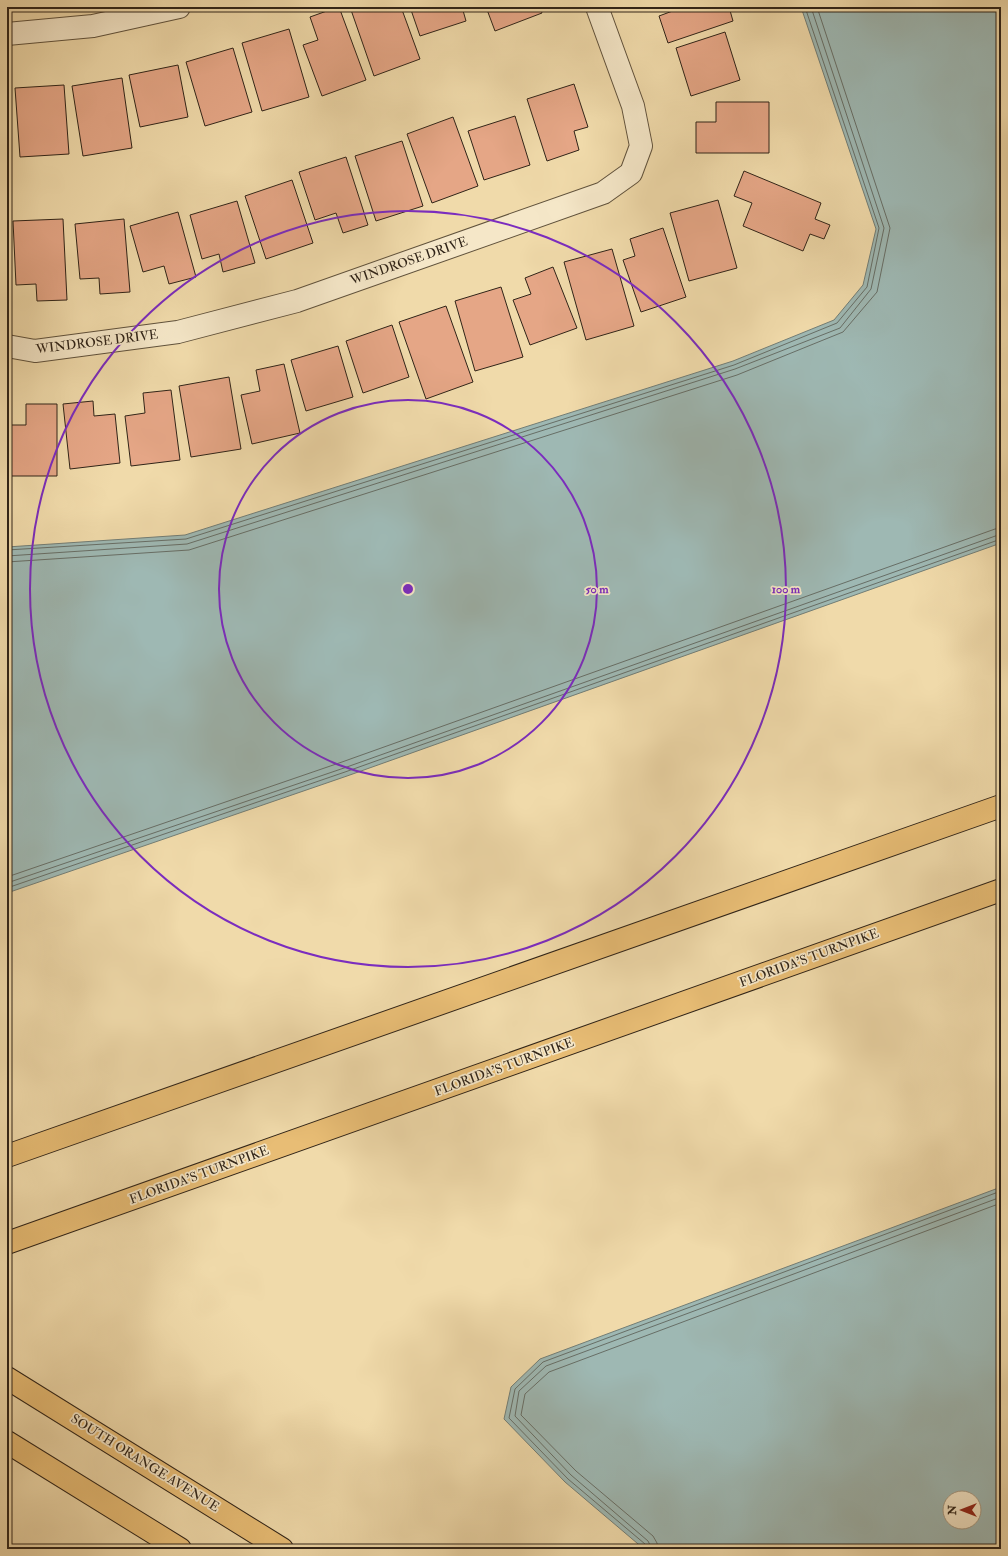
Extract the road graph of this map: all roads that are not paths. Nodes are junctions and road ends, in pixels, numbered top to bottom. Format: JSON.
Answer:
{"nodes":[{"id":1,"x":179,"y":7,"type":"edge"},
{"id":2,"x":597,"y":7,"type":"edge"},
{"id":3,"x":7,"y":34,"type":"edge"},
{"id":4,"x":7,"y":346,"type":"edge"},
{"id":5,"x":1001,"y":806,"type":"edge"},
{"id":6,"x":1001,"y":890,"type":"edge"},
{"id":7,"x":7,"y":1156,"type":"edge"},
{"id":8,"x":7,"y":1244,"type":"edge"},
{"id":9,"x":7,"y":1378,"type":"edge"},
{"id":10,"x":7,"y":1442,"type":"edge"},
{"id":11,"x":180,"y":1549,"type":"edge"},
{"id":12,"x":282,"y":1549,"type":"edge"}],
"edges":[{"from":1,"to":3,"type":"street"},
{"from":2,"to":4,"type":"street","name":"WINDROSE DRIVE"},
{"from":5,"to":7,"type":"main road"},
{"from":6,"to":8,"type":"main road","name":"FLORIDA'S TURNPIKE"},
{"from":9,"to":12,"type":"main road","name":"SOUTH ORANGE AVENUE"},
{"from":10,"to":11,"type":"main road"}]}
